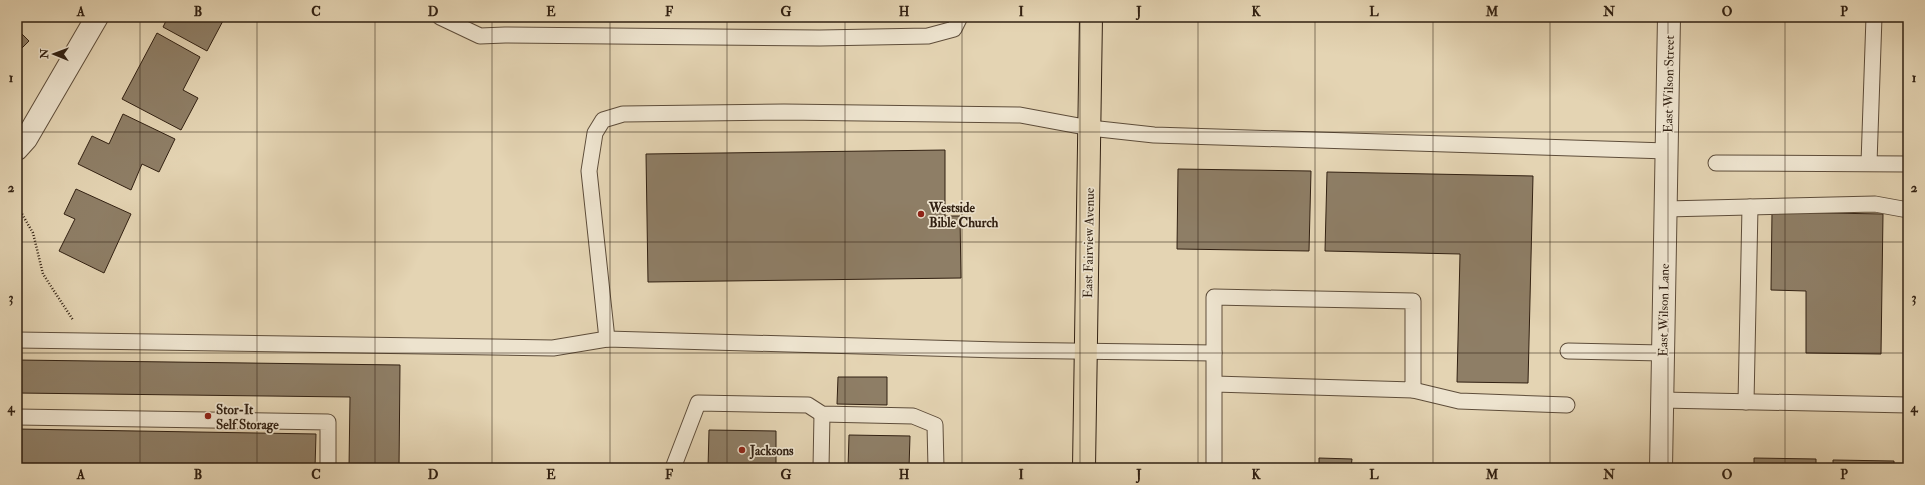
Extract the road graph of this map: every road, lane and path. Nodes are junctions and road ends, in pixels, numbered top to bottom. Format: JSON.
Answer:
{"nodes":[{"id":1,"x":97,"y":17,"type":"edge"},
{"id":2,"x":440,"y":17,"type":"edge"},
{"id":3,"x":960,"y":17,"type":"edge"},
{"id":4,"x":1091,"y":17,"type":"edge"},
{"id":5,"x":1669,"y":17,"type":"edge"},
{"id":6,"x":1874,"y":17,"type":"edge"},
{"id":7,"x":1090,"y":128,"type":"junction"},
{"id":8,"x":17,"y":149,"type":"edge"},
{"id":9,"x":1667,"y":151,"type":"junction"},
{"id":10,"x":1716,"y":163,"type":"dead end"},
{"id":11,"x":1869,"y":163,"type":"junction"},
{"id":12,"x":1908,"y":164,"type":"edge"},
{"id":13,"x":1750,"y":207,"type":"junction"},
{"id":14,"x":1666,"y":208,"type":"junction"},
{"id":15,"x":1908,"y":210,"type":"edge"},
{"id":16,"x":22,"y":214,"type":"dead end"},
{"id":17,"x":607,"y":339,"type":"junction"},
{"id":18,"x":17,"y":340,"type":"edge"},
{"id":19,"x":81,"y":341,"type":"junction"},
{"id":20,"x":1568,"y":351,"type":"dead end"},
{"id":21,"x":1086,"y":352,"type":"junction"},
{"id":22,"x":1214,"y":353,"type":"junction"},
{"id":23,"x":1662,"y":353,"type":"junction"},
{"id":24,"x":1215,"y":384,"type":"junction"},
{"id":25,"x":1413,"y":390,"type":"junction"},
{"id":26,"x":1662,"y":400,"type":"junction"},
{"id":27,"x":1746,"y":402,"type":"junction"},
{"id":28,"x":1567,"y":405,"type":"dead end"},
{"id":29,"x":1908,"y":405,"type":"edge"},
{"id":30,"x":822,"y":414,"type":"junction"},
{"id":31,"x":17,"y":417,"type":"edge"},
{"id":32,"x":328,"y":468,"type":"edge"},
{"id":33,"x":673,"y":468,"type":"edge"},
{"id":34,"x":821,"y":468,"type":"edge"},
{"id":35,"x":936,"y":468,"type":"edge"},
{"id":36,"x":1084,"y":468,"type":"edge"},
{"id":37,"x":1214,"y":468,"type":"edge"},
{"id":38,"x":1661,"y":468,"type":"edge"}],
"edges":[{"from":1,"to":8,"type":"street"},
{"from":2,"to":3,"type":"lane"},
{"from":4,"to":7,"type":"main road","name":"East Fairview Avenue"},
{"from":5,"to":9,"type":"street","name":"East Wilson Street"},
{"from":6,"to":11,"type":"lane"},
{"from":7,"to":9,"type":"lane"},
{"from":7,"to":17,"type":"lane"},
{"from":7,"to":21,"type":"main road","name":"East Fairview Avenue"},
{"from":9,"to":14,"type":"street","name":"East Wilson Lane"},
{"from":10,"to":11,"type":"lane"},
{"from":11,"to":12,"type":"lane"},
{"from":13,"to":14,"type":"lane"},
{"from":13,"to":15,"type":"lane"},
{"from":13,"to":27,"type":"lane"},
{"from":14,"to":23,"type":"street","name":"East Wilson Lane"},
{"from":16,"to":19,"type":"path"},
{"from":17,"to":19,"type":"lane"},
{"from":17,"to":21,"type":"lane"},
{"from":18,"to":19,"type":"lane"},
{"from":20,"to":23,"type":"lane"},
{"from":21,"to":22,"type":"lane"},
{"from":21,"to":36,"type":"main road","name":"East Fairview Avenue"},
{"from":22,"to":24,"type":"lane"},
{"from":22,"to":25,"type":"lane"},
{"from":23,"to":26,"type":"street","name":"East Wilson Lane"},
{"from":24,"to":25,"type":"lane"},
{"from":24,"to":37,"type":"lane"},
{"from":25,"to":28,"type":"lane"},
{"from":26,"to":27,"type":"lane"},
{"from":26,"to":38,"type":"street","name":"East Wilson Lane"},
{"from":27,"to":29,"type":"lane"},
{"from":30,"to":33,"type":"lane"},
{"from":30,"to":34,"type":"lane"},
{"from":30,"to":35,"type":"lane"},
{"from":31,"to":32,"type":"lane"}]}
